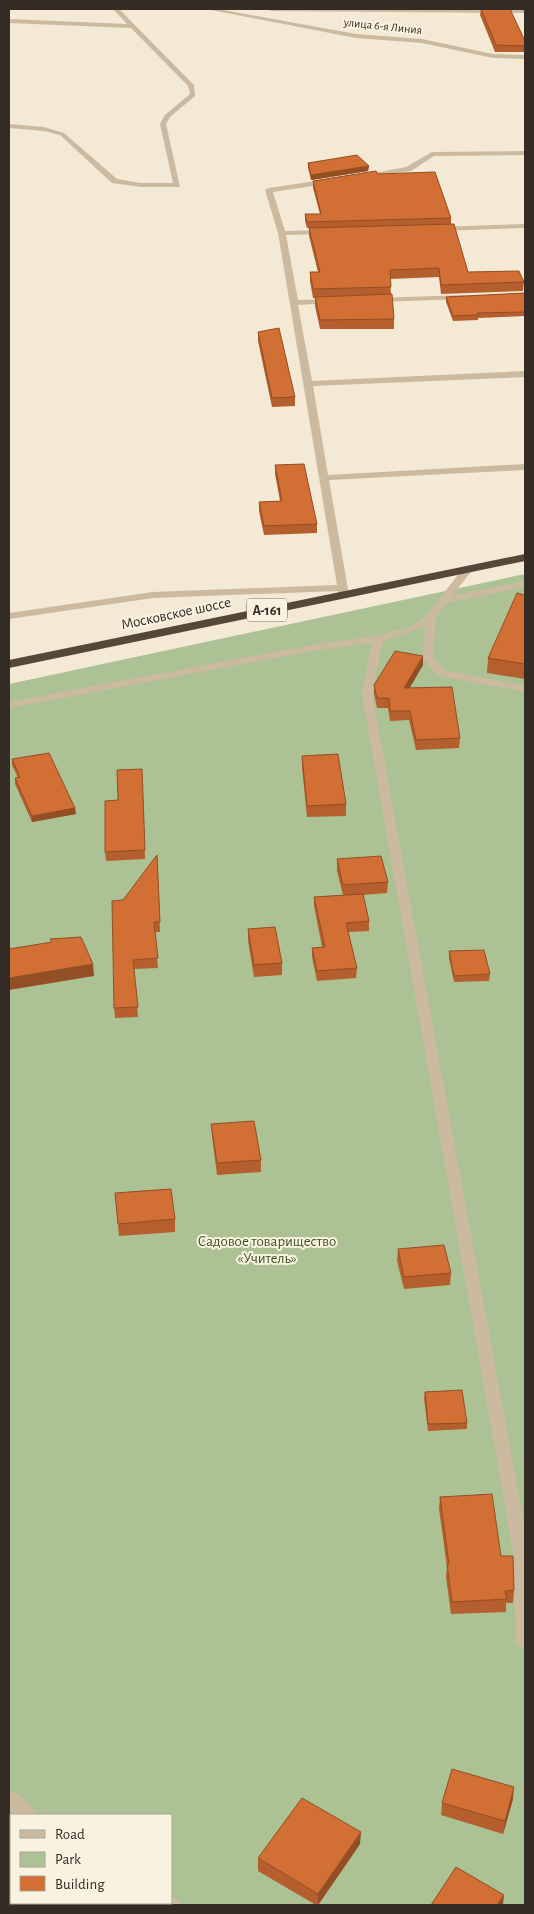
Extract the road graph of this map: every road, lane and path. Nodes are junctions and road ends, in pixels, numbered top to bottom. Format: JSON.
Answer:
{"nodes":[{"id":1,"x":116,"y":9,"type":"edge"},
{"id":2,"x":209,"y":9,"type":"edge"},
{"id":3,"x":271,"y":9,"type":"edge"},
{"id":4,"x":525,"y":11,"type":"edge"},
{"id":5,"x":9,"y":21,"type":"edge"},
{"id":6,"x":132,"y":26,"type":"junction"},
{"id":7,"x":525,"y":57,"type":"edge"},
{"id":8,"x":9,"y":126,"type":"edge"},
{"id":9,"x":525,"y":153,"type":"edge"},
{"id":10,"x":353,"y":177,"type":"edge"},
{"id":11,"x":334,"y":180,"type":"edge"},
{"id":12,"x":525,"y":226,"type":"edge"},
{"id":13,"x":428,"y":229,"type":"edge"},
{"id":14,"x":330,"y":232,"type":"edge"},
{"id":15,"x":282,"y":233,"type":"junction"},
{"id":16,"x":477,"y":296,"type":"edge"},
{"id":17,"x":371,"y":300,"type":"edge"},
{"id":18,"x":342,"y":301,"type":"edge"},
{"id":19,"x":294,"y":303,"type":"junction"},
{"id":20,"x":525,"y":374,"type":"edge"},
{"id":21,"x":307,"y":384,"type":"junction"},
{"id":22,"x":525,"y":467,"type":"edge"},
{"id":23,"x":323,"y":478,"type":"junction"},
{"id":24,"x":525,"y":557,"type":"edge"},
{"id":25,"x":468,"y":569,"type":"junction"},
{"id":26,"x":525,"y":584,"type":"edge"},
{"id":27,"x":342,"y":591,"type":"junction"},
{"id":28,"x":442,"y":601,"type":"junction"},
{"id":29,"x":9,"y":616,"type":"edge"},
{"id":30,"x":431,"y":617,"type":"junction"},
{"id":31,"x":378,"y":639,"type":"junction"},
{"id":32,"x":9,"y":664,"type":"edge"},
{"id":33,"x":525,"y":689,"type":"edge"},
{"id":34,"x":9,"y":705,"type":"edge"},
{"id":35,"x":525,"y":1642,"type":"edge"},
{"id":36,"x":9,"y":1798,"type":"edge"},
{"id":37,"x":27,"y":1814,"type":"edge"}],
"edges":[{"from":1,"to":6,"type":"street"},
{"from":2,"to":7,"type":"street","name":"улица 6-я Линия"},
{"from":3,"to":4,"type":"street"},
{"from":5,"to":6,"type":"street"},
{"from":6,"to":8,"type":"street"},
{"from":9,"to":10,"type":"street"},
{"from":11,"to":15,"type":"street"},
{"from":12,"to":13,"type":"street"},
{"from":14,"to":15,"type":"street"},
{"from":15,"to":19,"type":"street"},
{"from":16,"to":17,"type":"street"},
{"from":18,"to":19,"type":"street"},
{"from":19,"to":21,"type":"street"},
{"from":20,"to":21,"type":"street"},
{"from":21,"to":23,"type":"street"},
{"from":22,"to":23,"type":"street"},
{"from":23,"to":27,"type":"street"},
{"from":24,"to":25,"type":"highway","name":"Московское шоссе","number":"А-161"},
{"from":25,"to":27,"type":"highway","name":"Московское шоссе","number":"А-161"},
{"from":25,"to":28,"type":"street"},
{"from":26,"to":28,"type":"street"},
{"from":27,"to":29,"type":"street"},
{"from":27,"to":32,"type":"highway","name":"Московское шоссе","number":"А-161"},
{"from":28,"to":30,"type":"street"},
{"from":30,"to":31,"type":"street"},
{"from":30,"to":33,"type":"street"},
{"from":31,"to":34,"type":"street"},
{"from":31,"to":35,"type":"street"},
{"from":36,"to":37,"type":"street"}]}
